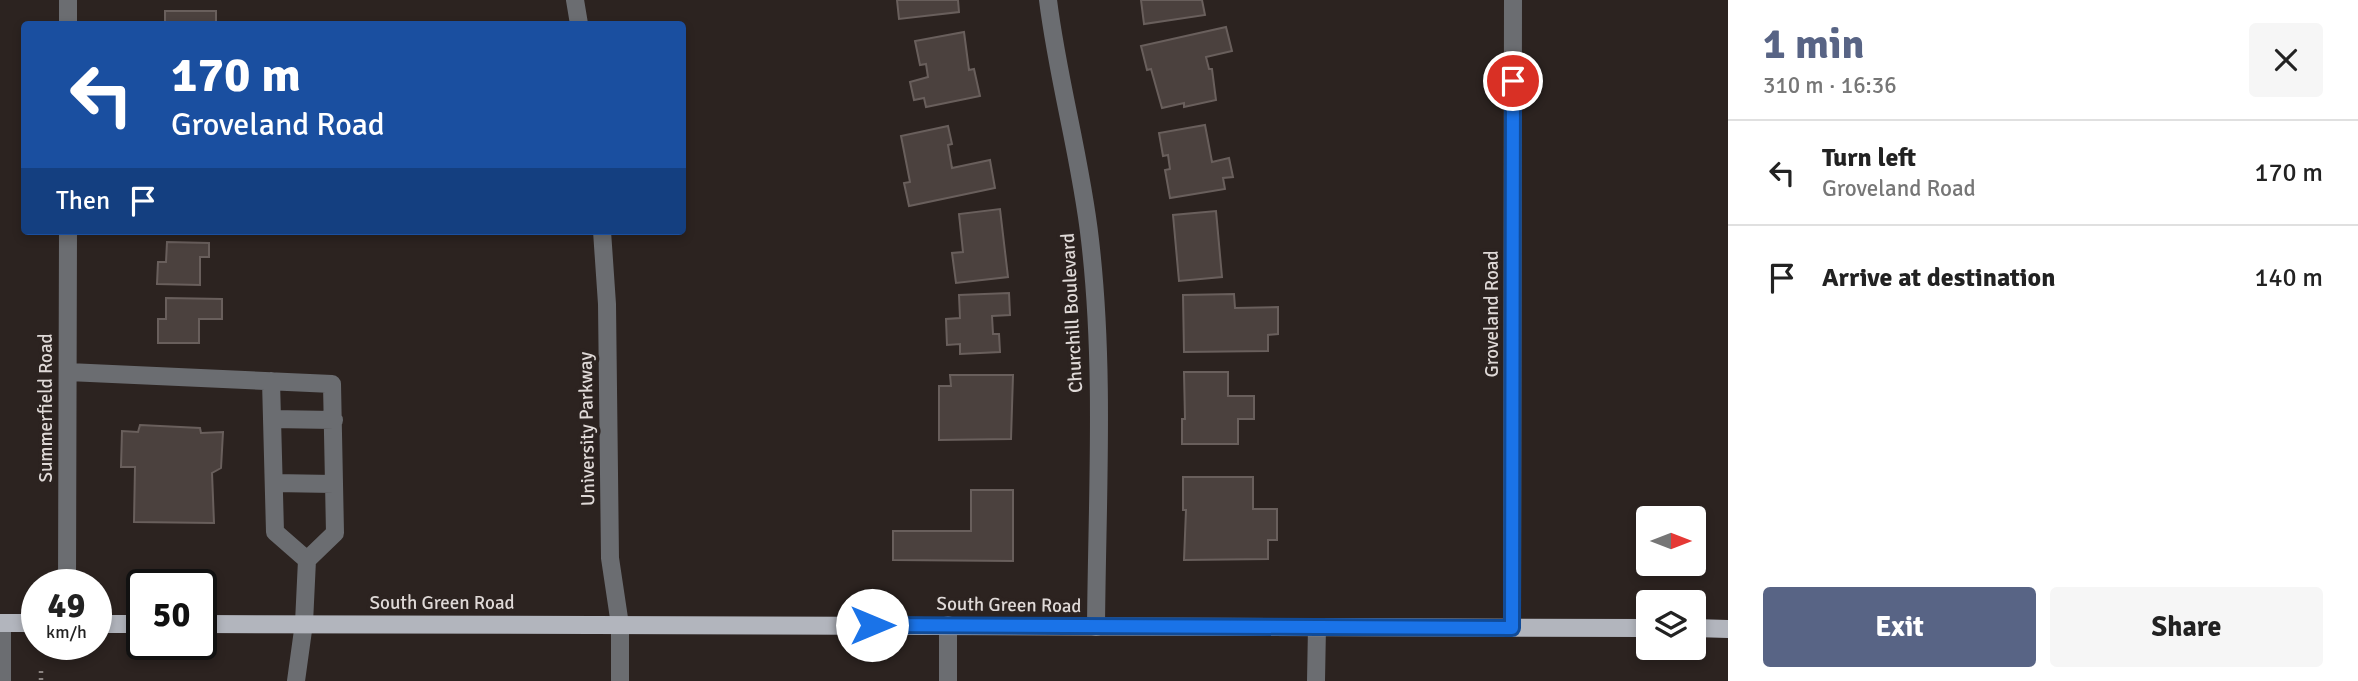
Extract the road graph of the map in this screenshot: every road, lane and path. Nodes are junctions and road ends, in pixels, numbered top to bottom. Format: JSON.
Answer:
{"nodes":[{"id":1,"x":68,"y":0,"type":"edge"},
{"id":2,"x":575,"y":0,"type":"edge"},
{"id":3,"x":1048,"y":0,"type":"edge"},
{"id":4,"x":1513,"y":0,"type":"edge"},
{"id":5,"x":68,"y":21,"type":"edge"},
{"id":6,"x":578,"y":21,"type":"edge"},
{"id":7,"x":68,"y":235,"type":"edge"},
{"id":8,"x":602,"y":235,"type":"edge"},
{"id":9,"x":68,"y":372,"type":"junction"},
{"id":10,"x":271,"y":381,"type":"junction"},
{"id":11,"x":272,"y":419,"type":"junction"},
{"id":12,"x":334,"y":420,"type":"junction"},
{"id":13,"x":274,"y":483,"type":"junction"},
{"id":14,"x":334,"y":484,"type":"junction"},
{"id":15,"x":307,"y":561,"type":"junction"},
{"id":16,"x":67,"y":569,"type":"edge"},
{"id":17,"x":1,"y":623,"type":"edge"},
{"id":18,"x":21,"y":623,"type":"edge"},
{"id":19,"x":304,"y":623,"type":"junction"},
{"id":20,"x":217,"y":624,"type":"edge"},
{"id":21,"x":620,"y":625,"type":"junction"},
{"id":22,"x":948,"y":625,"type":"junction"},
{"id":23,"x":1096,"y":627,"type":"junction"},
{"id":24,"x":1317,"y":627,"type":"junction"},
{"id":25,"x":1512,"y":628,"type":"junction"},
{"id":26,"x":1636,"y":628,"type":"edge"},
{"id":27,"x":1706,"y":628,"type":"edge"},
{"id":28,"x":1728,"y":629,"type":"edge"},
{"id":29,"x":41,"y":671,"type":"dead end"},
{"id":30,"x":2,"y":681,"type":"edge"},
{"id":31,"x":41,"y":681,"type":"edge"},
{"id":32,"x":296,"y":681,"type":"edge"},
{"id":33,"x":620,"y":681,"type":"edge"},
{"id":34,"x":948,"y":681,"type":"edge"},
{"id":35,"x":1316,"y":681,"type":"edge"}],
"edges":[{"from":1,"to":5,"type":"street"},
{"from":2,"to":6,"type":"street"},
{"from":3,"to":23,"type":"street","name":"Churchill Boulevard"},
{"from":4,"to":25,"type":"street","name":"Groveland Road"},
{"from":7,"to":9,"type":"street","name":"Summerfield Road"},
{"from":8,"to":21,"type":"street","name":"University Parkway"},
{"from":9,"to":10,"type":"street"},
{"from":9,"to":16,"type":"street","name":"Summerfield Road"},
{"from":10,"to":11,"type":"street"},
{"from":10,"to":12,"type":"street"},
{"from":11,"to":12,"type":"street"},
{"from":11,"to":13,"type":"street"},
{"from":12,"to":14,"type":"street"},
{"from":13,"to":14,"type":"street"},
{"from":13,"to":15,"type":"street"},
{"from":14,"to":15,"type":"street"},
{"from":15,"to":19,"type":"street"},
{"from":17,"to":18,"type":"main road"},
{"from":17,"to":30,"type":"street"},
{"from":19,"to":20,"type":"main road","name":"South Green Road"},
{"from":19,"to":21,"type":"main road","name":"South Green Road"},
{"from":19,"to":32,"type":"street"},
{"from":21,"to":22,"type":"main road","name":"South Green Road"},
{"from":21,"to":33,"type":"street","name":"University Parkway"},
{"from":22,"to":23,"type":"main road","name":"South Green Road"},
{"from":22,"to":34,"type":"street"},
{"from":23,"to":24,"type":"main road","name":"South Green Road"},
{"from":24,"to":25,"type":"main road","name":"South Green Road"},
{"from":24,"to":35,"type":"street"},
{"from":25,"to":26,"type":"main road","name":"South Green Road"},
{"from":27,"to":28,"type":"main road"},
{"from":29,"to":31,"type":"path"}]}
